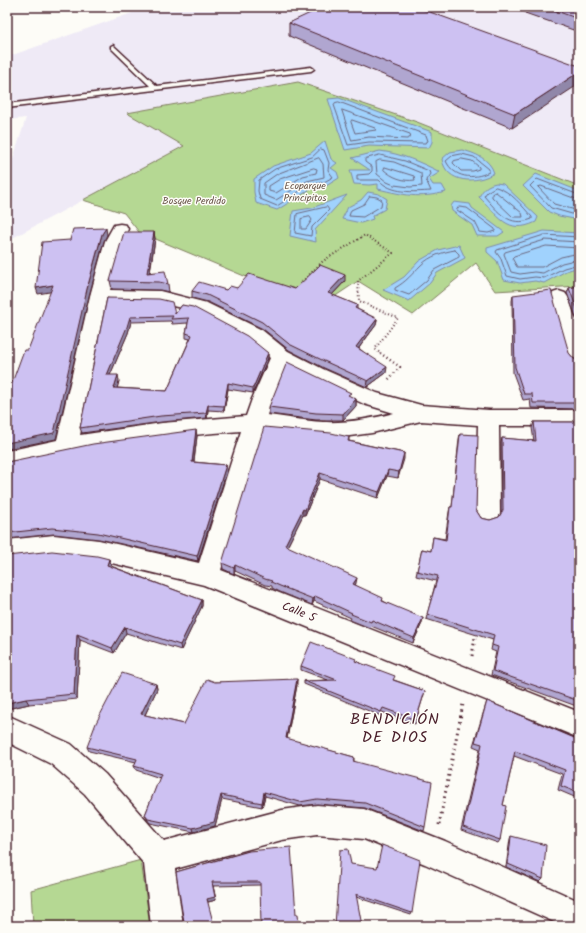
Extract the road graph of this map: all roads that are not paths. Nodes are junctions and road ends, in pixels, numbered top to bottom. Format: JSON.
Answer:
{"nodes":[{"id":1,"x":112,"y":47,"type":"dead end"},
{"id":2,"x":311,"y":69,"type":"dead end"},
{"id":3,"x":156,"y":88,"type":"junction"},
{"id":4,"x":7,"y":106,"type":"edge"},
{"id":5,"x":120,"y":229,"type":"dead end"},
{"id":6,"x":99,"y":296,"type":"junction"},
{"id":7,"x":559,"y":297,"type":"dead end"},
{"id":8,"x":280,"y":356,"type":"junction"},
{"id":9,"x":579,"y":358,"type":"edge"},
{"id":10,"x":421,"y":413,"type":"junction"},
{"id":11,"x":489,"y":418,"type":"junction"},
{"id":12,"x":579,"y":418,"type":"edge"},
{"id":13,"x":255,"y":423,"type":"junction"},
{"id":14,"x":67,"y":445,"type":"junction"},
{"id":15,"x":7,"y":459,"type":"edge"},
{"id":16,"x":488,"y":515,"type":"dead end"},
{"id":17,"x":7,"y":550,"type":"edge"},
{"id":18,"x":207,"y":575,"type":"junction"},
{"id":19,"x":579,"y":725,"type":"edge"},
{"id":20,"x":7,"y":728,"type":"edge"},
{"id":21,"x":158,"y":858,"type":"junction"},
{"id":22,"x":579,"y":917,"type":"edge"},
{"id":23,"x":167,"y":926,"type":"edge"}],
"edges":[{"from":1,"to":3,"type":"lane"},
{"from":2,"to":3,"type":"lane"},
{"from":3,"to":4,"type":"lane"},
{"from":5,"to":6,"type":"street"},
{"from":6,"to":8,"type":"street"},
{"from":6,"to":14,"type":"street"},
{"from":7,"to":9,"type":"street"},
{"from":8,"to":10,"type":"street"},
{"from":8,"to":13,"type":"street"},
{"from":10,"to":11,"type":"street"},
{"from":10,"to":13,"type":"street"},
{"from":11,"to":12,"type":"street"},
{"from":11,"to":16,"type":"street"},
{"from":13,"to":14,"type":"street"},
{"from":13,"to":18,"type":"street"},
{"from":14,"to":15,"type":"street"},
{"from":17,"to":18,"type":"street","name":"Calle 5"},
{"from":18,"to":19,"type":"street","name":"Calle 5"},
{"from":20,"to":21,"type":"street"},
{"from":21,"to":22,"type":"street"},
{"from":21,"to":23,"type":"street"}]}
